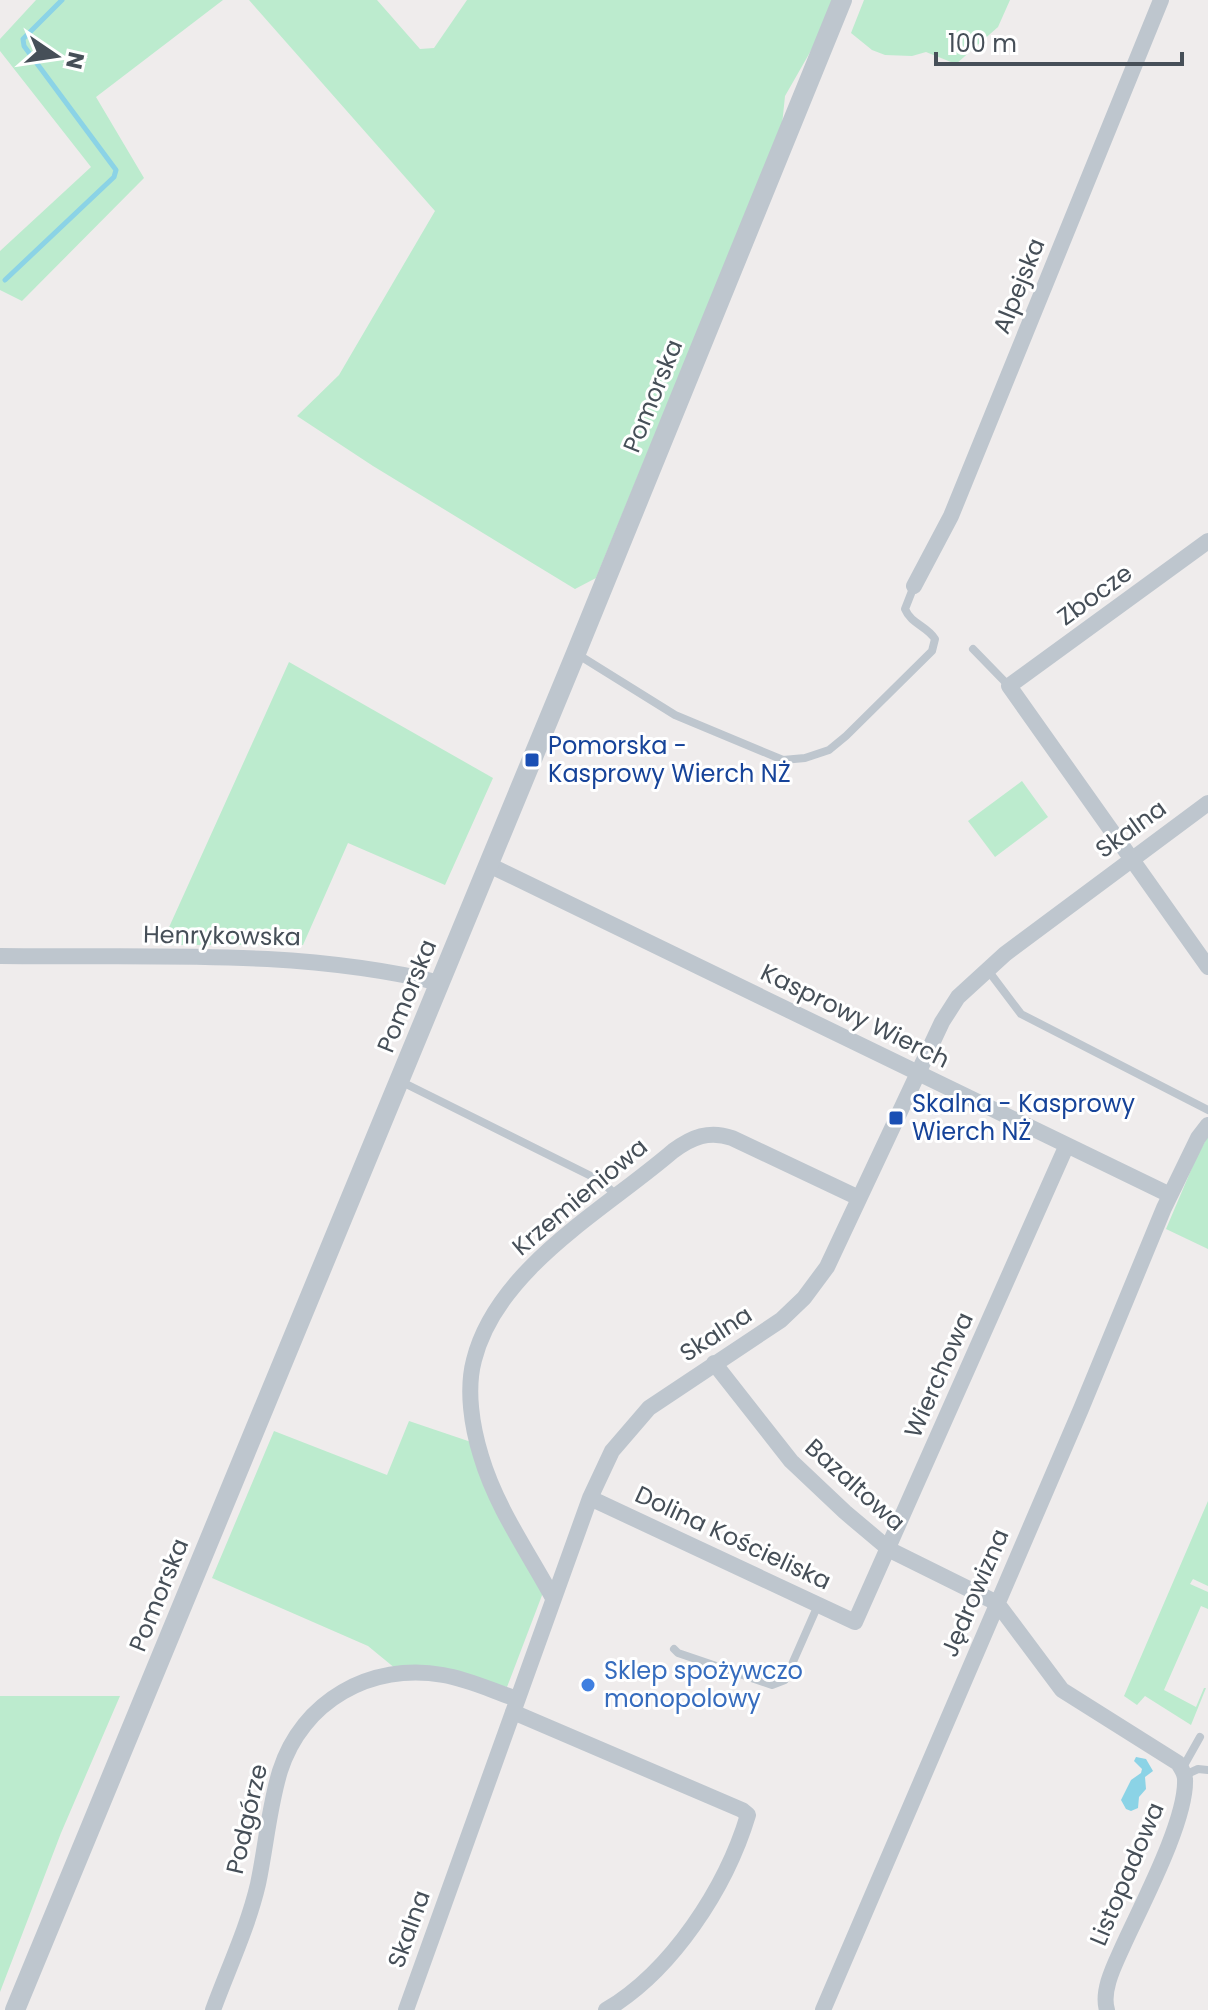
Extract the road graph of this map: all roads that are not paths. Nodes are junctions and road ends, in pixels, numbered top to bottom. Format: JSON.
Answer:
{"nodes":[{"id":1,"x":842,"y":0,"type":"edge"},
{"id":2,"x":1161,"y":0,"type":"edge"},
{"id":3,"x":1208,"y":541,"type":"edge"},
{"id":4,"x":914,"y":586,"type":"joint"},
{"id":5,"x":973,"y":649,"type":"dead end"},
{"id":6,"x":576,"y":653,"type":"junction"},
{"id":7,"x":1009,"y":686,"type":"junction"},
{"id":8,"x":1208,"y":803,"type":"edge"},
{"id":9,"x":1132,"y":859,"type":"junction"},
{"id":10,"x":489,"y":865,"type":"junction"},
{"id":11,"x":0,"y":956,"type":"edge"},
{"id":12,"x":1208,"y":967,"type":"edge"},
{"id":13,"x":987,"y":969,"type":"junction"},
{"id":14,"x":440,"y":983,"type":"junction"},
{"id":15,"x":917,"y":1073,"type":"junction"},
{"id":16,"x":400,"y":1081,"type":"junction"},
{"id":17,"x":1208,"y":1110,"type":"edge"},
{"id":18,"x":1208,"y":1125,"type":"edge"},
{"id":19,"x":1066,"y":1147,"type":"junction"},
{"id":20,"x":1170,"y":1195,"type":"junction"},
{"id":21,"x":617,"y":1196,"type":"junction"},
{"id":22,"x":859,"y":1198,"type":"junction"},
{"id":23,"x":714,"y":1363,"type":"junction"},
{"id":24,"x":590,"y":1498,"type":"junction"},
{"id":25,"x":890,"y":1550,"type":"junction"},
{"id":26,"x":553,"y":1598,"type":"junction"},
{"id":27,"x":997,"y":1603,"type":"junction"},
{"id":28,"x":818,"y":1605,"type":"junction"},
{"id":29,"x":855,"y":1622,"type":"joint"},
{"id":30,"x":674,"y":1649,"type":"dead end"},
{"id":31,"x":515,"y":1706,"type":"junction"},
{"id":32,"x":1200,"y":1737,"type":"dead end"},
{"id":33,"x":1208,"y":1770,"type":"edge"},
{"id":34,"x":1184,"y":1772,"type":"junction"},
{"id":35,"x":630,"y":2003,"type":"edge"},
{"id":36,"x":409,"y":2009,"type":"edge"},
{"id":37,"x":15,"y":2010,"type":"edge"},
{"id":38,"x":213,"y":2010,"type":"edge"},
{"id":39,"x":606,"y":2010,"type":"edge"},
{"id":40,"x":823,"y":2010,"type":"edge"},
{"id":41,"x":1107,"y":2010,"type":"edge"}],
"edges":[{"from":1,"to":6,"type":"street","name":"Pomorska"},
{"from":2,"to":4,"type":"street","name":"Alpejska"},
{"from":3,"to":7,"type":"street","name":"Zbocze"},
{"from":4,"to":6,"type":"lane"},
{"from":5,"to":7,"type":"lane"},
{"from":6,"to":10,"type":"street","name":"Pomorska"},
{"from":7,"to":9,"type":"street"},
{"from":8,"to":9,"type":"street","name":"Skalna"},
{"from":9,"to":12,"type":"street"},
{"from":9,"to":13,"type":"street","name":"Skalna"},
{"from":10,"to":14,"type":"street","name":"Pomorska"},
{"from":10,"to":15,"type":"street","name":"Kasprowy Wierch"},
{"from":11,"to":14,"type":"street","name":"Henrykowska"},
{"from":13,"to":15,"type":"street","name":"Skalna"},
{"from":13,"to":17,"type":"lane"},
{"from":14,"to":16,"type":"street","name":"Pomorska"},
{"from":15,"to":19,"type":"street","name":"Kasprowy Wierch"},
{"from":15,"to":22,"type":"street","name":"Skalna"},
{"from":16,"to":21,"type":"lane"},
{"from":16,"to":37,"type":"street","name":"Pomorska"},
{"from":18,"to":20,"type":"street"},
{"from":19,"to":20,"type":"street","name":"Kasprowy Wierch"},
{"from":19,"to":25,"type":"street","name":"Wierchowa"},
{"from":20,"to":27,"type":"street","name":"Jędrowizna"},
{"from":21,"to":22,"type":"street","name":"Krzemieniowa"},
{"from":21,"to":26,"type":"street","name":"Krzemieniowa"},
{"from":22,"to":23,"type":"street","name":"Skalna"},
{"from":23,"to":24,"type":"street","name":"Skalna"},
{"from":23,"to":25,"type":"street","name":"Bazaltowa"},
{"from":24,"to":26,"type":"street","name":"Skalna"},
{"from":24,"to":28,"type":"street","name":"Dolina Kościeliska"},
{"from":25,"to":27,"type":"street","name":"Bazaltowa"},
{"from":25,"to":29,"type":"street","name":"Wierchowa"},
{"from":26,"to":31,"type":"street","name":"Skalna"},
{"from":27,"to":34,"type":"street"},
{"from":27,"to":40,"type":"street","name":"Jędrowizna"},
{"from":28,"to":29,"type":"street","name":"Dolina Kościeliska"},
{"from":28,"to":30,"type":"lane"},
{"from":31,"to":35,"type":"street","name":"Podgórze"},
{"from":31,"to":36,"type":"street","name":"Skalna"},
{"from":31,"to":38,"type":"street","name":"Podgórze"},
{"from":32,"to":34,"type":"lane"},
{"from":33,"to":34,"type":"lane"},
{"from":34,"to":41,"type":"street","name":"Listopadowa"},
{"from":35,"to":39,"type":"street"}]}
